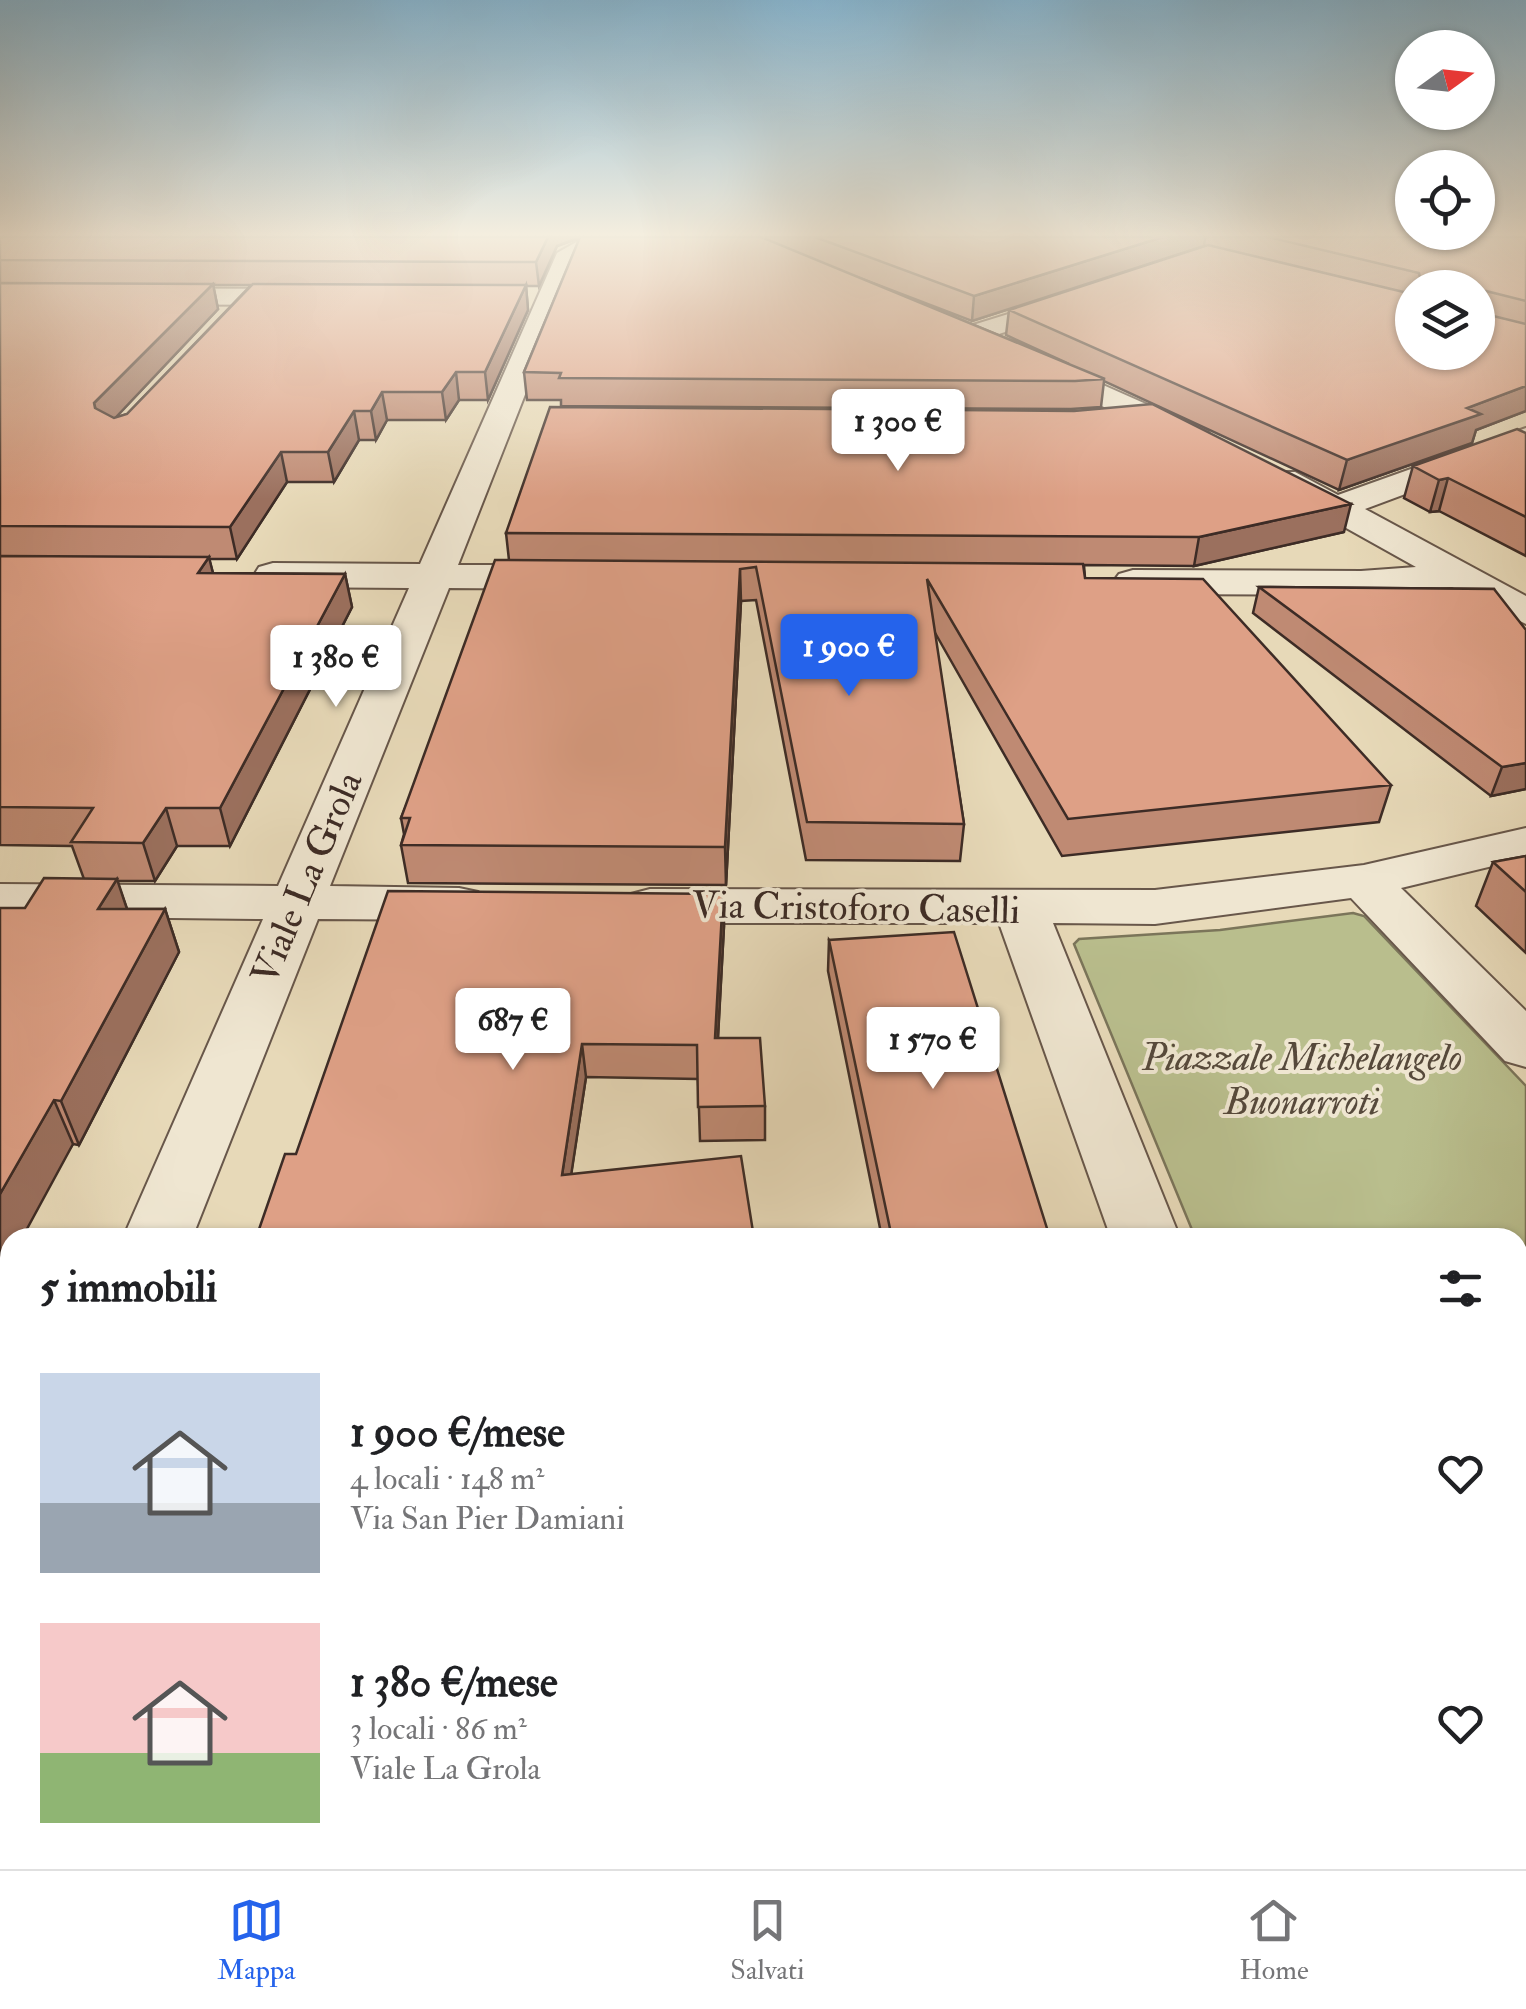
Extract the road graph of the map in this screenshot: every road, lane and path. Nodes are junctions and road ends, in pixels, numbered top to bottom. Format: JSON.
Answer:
{"nodes":[{"id":1,"x":535,"y":324,"type":"edge"},
{"id":2,"x":944,"y":324,"type":"edge"},
{"id":3,"x":1003,"y":324,"type":"edge"},
{"id":4,"x":970,"y":335,"type":"junction"},
{"id":5,"x":1150,"y":416,"type":"junction"},
{"id":6,"x":1089,"y":423,"type":"edge"},
{"id":7,"x":1526,"y":438,"type":"edge"},
{"id":8,"x":1217,"y":448,"type":"edge"},
{"id":9,"x":1248,"y":462,"type":"edge"},
{"id":10,"x":1338,"y":507,"type":"junction"},
{"id":11,"x":236,"y":574,"type":"edge"},
{"id":12,"x":433,"y":576,"type":"junction"},
{"id":13,"x":1463,"y":576,"type":"junction"},
{"id":14,"x":590,"y":577,"type":"edge"},
{"id":15,"x":1100,"y":581,"type":"edge"},
{"id":16,"x":1526,"y":612,"type":"edge"},
{"id":17,"x":1526,"y":843,"type":"edge"},
{"id":18,"x":1364,"y":881,"type":"junction"},
{"id":19,"x":0,"y":900,"type":"edge"},
{"id":20,"x":297,"y":902,"type":"junction"},
{"id":21,"x":512,"y":905,"type":"edge"},
{"id":22,"x":610,"y":906,"type":"edge"},
{"id":23,"x":1020,"y":910,"type":"junction"},
{"id":24,"x":1526,"y":1046,"type":"edge"},
{"id":25,"x":161,"y":1228,"type":"edge"},
{"id":26,"x":1142,"y":1228,"type":"edge"}],
"edges":[{"from":1,"to":12,"type":"street","name":"Viale La Grola"},
{"from":2,"to":4,"type":"street"},
{"from":3,"to":4,"type":"street"},
{"from":4,"to":5,"type":"street"},
{"from":5,"to":6,"type":"street"},
{"from":5,"to":8,"type":"street"},
{"from":7,"to":10,"type":"street"},
{"from":9,"to":10,"type":"street"},
{"from":10,"to":13,"type":"street"},
{"from":11,"to":12,"type":"street"},
{"from":12,"to":14,"type":"street"},
{"from":12,"to":20,"type":"street","name":"Viale La Grola"},
{"from":13,"to":15,"type":"street"},
{"from":13,"to":16,"type":"street"},
{"from":17,"to":18,"type":"street","name":"Via Cristoforo Caselli"},
{"from":18,"to":23,"type":"street","name":"Via Cristoforo Caselli"},
{"from":18,"to":24,"type":"street"},
{"from":19,"to":20,"type":"street"},
{"from":20,"to":21,"type":"street"},
{"from":20,"to":25,"type":"street","name":"Viale La Grola"},
{"from":22,"to":23,"type":"street","name":"Via Cristoforo Caselli"},
{"from":23,"to":26,"type":"street"}]}
